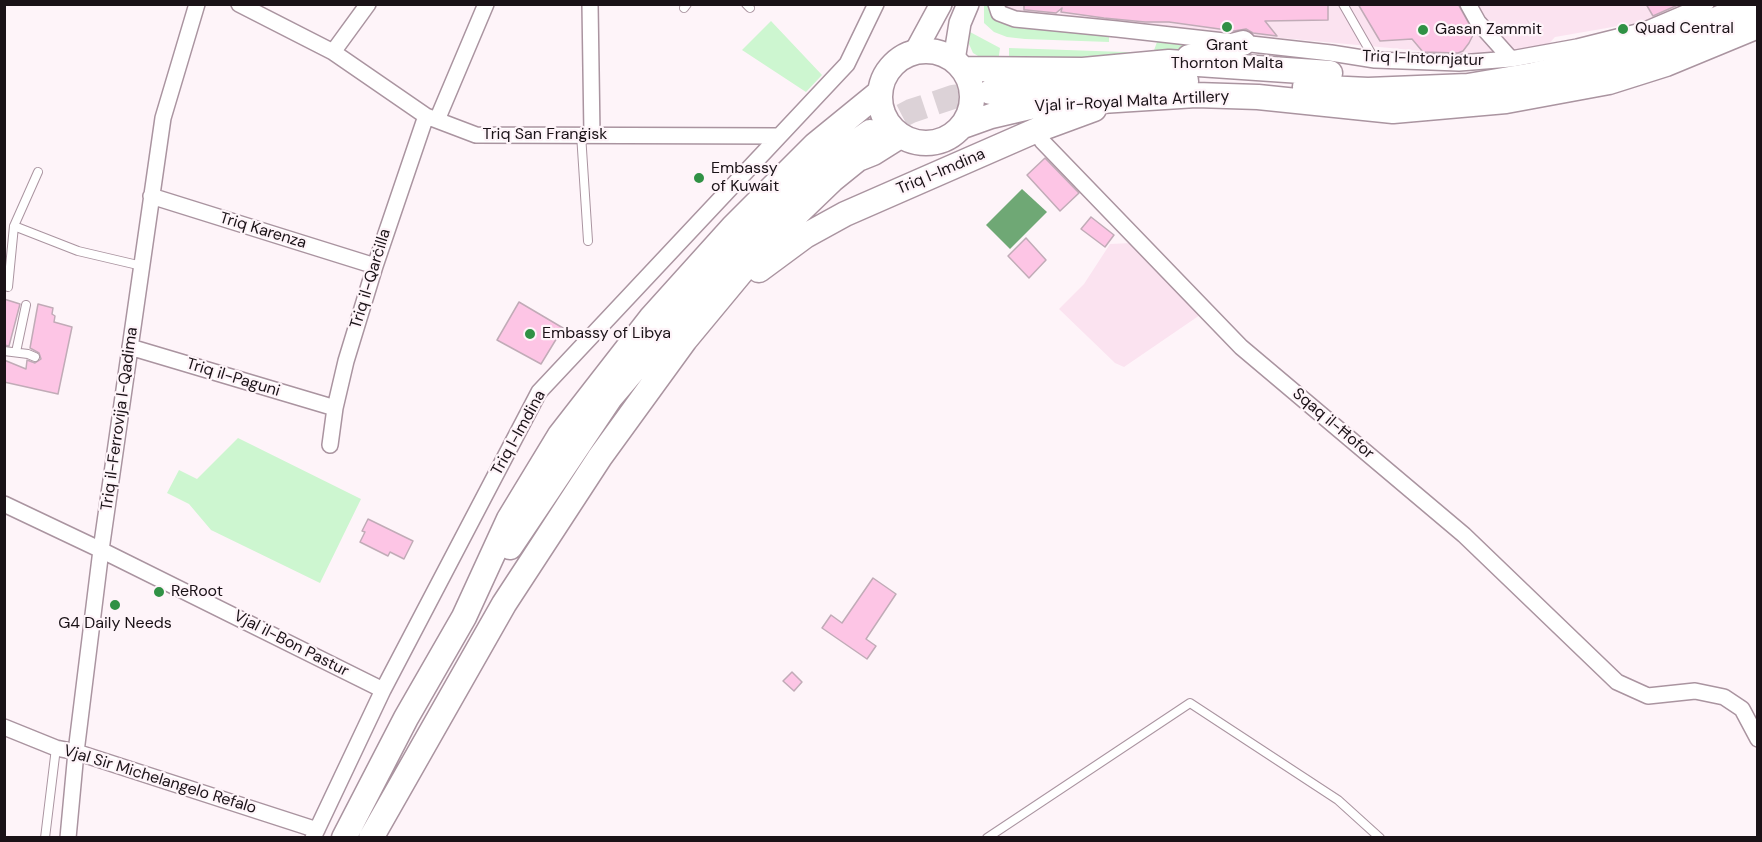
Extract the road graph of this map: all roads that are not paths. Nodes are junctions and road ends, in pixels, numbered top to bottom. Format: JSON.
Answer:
{"nodes":[{"id":1,"x":196,"y":4,"type":"edge"},
{"id":2,"x":239,"y":4,"type":"edge"},
{"id":3,"x":368,"y":4,"type":"edge"},
{"id":4,"x":486,"y":4,"type":"edge"},
{"id":5,"x":590,"y":4,"type":"edge"},
{"id":6,"x":876,"y":4,"type":"edge"},
{"id":7,"x":941,"y":4,"type":"edge"},
{"id":8,"x":968,"y":4,"type":"edge"},
{"id":9,"x":996,"y":4,"type":"edge"},
{"id":10,"x":1343,"y":4,"type":"edge"},
{"id":11,"x":1467,"y":4,"type":"edge"},
{"id":12,"x":1706,"y":4,"type":"edge"},
{"id":13,"x":1752,"y":4,"type":"edge"},
{"id":14,"x":1758,"y":26,"type":"edge"},
{"id":15,"x":1243,"y":43,"type":"junction"},
{"id":16,"x":333,"y":52,"type":"junction"},
{"id":17,"x":915,"y":52,"type":"junction"},
{"id":18,"x":1510,"y":59,"type":"junction"},
{"id":19,"x":1375,"y":60,"type":"junction"},
{"id":20,"x":1169,"y":62,"type":"junction"},
{"id":21,"x":958,"y":64,"type":"junction"},
{"id":22,"x":1533,"y":75,"type":"junction"},
{"id":23,"x":881,"y":87,"type":"junction"},
{"id":24,"x":990,"y":92,"type":"tunnel mouth"},
{"id":25,"x":1116,"y":100,"type":"junction"},
{"id":26,"x":431,"y":118,"type":"junction"},
{"id":27,"x":963,"y":126,"type":"junction"},
{"id":28,"x":1037,"y":130,"type":"junction"},
{"id":29,"x":870,"y":132,"type":"tunnel mouth"},
{"id":30,"x":587,"y":135,"type":"junction"},
{"id":31,"x":778,"y":136,"type":"junction"},
{"id":32,"x":900,"y":136,"type":"junction"},
{"id":33,"x":38,"y":171,"type":"dead end"},
{"id":34,"x":151,"y":196,"type":"junction"},
{"id":35,"x":14,"y":226,"type":"junction"},
{"id":36,"x":588,"y":241,"type":"dead end"},
{"id":37,"x":142,"y":266,"type":"junction"},
{"id":38,"x":375,"y":266,"type":"junction"},
{"id":39,"x":8,"y":287,"type":"dead end"},
{"id":40,"x":26,"y":305,"type":"dead end"},
{"id":41,"x":689,"y":335,"type":"junction"},
{"id":42,"x":130,"y":347,"type":"junction"},
{"id":43,"x":4,"y":351,"type":"edge"},
{"id":44,"x":16,"y":352,"type":"junction"},
{"id":45,"x":34,"y":357,"type":"dead end"},
{"id":46,"x":335,"y":408,"type":"junction"},
{"id":47,"x":330,"y":445,"type":"dead end"},
{"id":48,"x":4,"y":504,"type":"edge"},
{"id":49,"x":101,"y":549,"type":"junction"},
{"id":50,"x":464,"y":617,"type":"junction"},
{"id":51,"x":383,"y":690,"type":"junction"},
{"id":52,"x":4,"y":727,"type":"edge"},
{"id":53,"x":1758,"y":739,"type":"edge"},
{"id":54,"x":57,"y":748,"type":"junction"},
{"id":55,"x":76,"y":752,"type":"junction"},
{"id":56,"x":315,"y":834,"type":"edge"},
{"id":57,"x":45,"y":837,"type":"edge"},
{"id":58,"x":68,"y":837,"type":"edge"},
{"id":59,"x":344,"y":837,"type":"edge"},
{"id":60,"x":371,"y":837,"type":"edge"},
{"id":61,"x":987,"y":837,"type":"edge"},
{"id":62,"x":1380,"y":837,"type":"edge"}],
"edges":[{"from":1,"to":34,"type":"street","name":"Triq il-Ferrovija l-Qadima"},
{"from":2,"to":16,"type":"street","name":"Triq San Franġisk"},
{"from":3,"to":16,"type":"street"},
{"from":4,"to":26,"type":"street","name":"Triq il-Qarċilla"},
{"from":5,"to":30,"type":"street"},
{"from":6,"to":31,"type":"street","name":"Triq l-Imdina"},
{"from":7,"to":17,"type":"main road"},
{"from":8,"to":21,"type":"main road","name":"Triq l-Imdina"},
{"from":9,"to":15,"type":"street","name":"Triq l-Intornjatur"},
{"from":10,"to":19,"type":"lane"},
{"from":11,"to":18,"type":"street"},
{"from":12,"to":18,"type":"street","name":"Triq l-Intornjatur"},
{"from":13,"to":22,"type":"highway","name":"Vjal ir-Royal Malta Artillery"},
{"from":14,"to":25,"type":"highway","name":"Vjal ir-Royal Malta Artillery"},
{"from":15,"to":19,"type":"street","name":"Triq l-Intornjatur"},
{"from":15,"to":20,"type":"highway"},
{"from":16,"to":26,"type":"street","name":"Triq San Franġisk"},
{"from":17,"to":21,"type":"highway"},
{"from":17,"to":23,"type":"highway"},
{"from":18,"to":19,"type":"street","name":"Triq l-Intornjatur"},
{"from":20,"to":21,"type":"highway","name":"Vjal ir-Royal Malta Artillery"},
{"from":20,"to":22,"type":"highway","name":"Vjal ir-Royal Malta Artillery"},
{"from":21,"to":27,"type":"highway","name":"Triq l-Imdina"},
{"from":22,"to":24,"type":"highway","name":"Vjal ir-Royal Malta Artillery"},
{"from":23,"to":32,"type":"highway"},
{"from":23,"to":50,"type":"highway"},
{"from":25,"to":27,"type":"highway","name":"Vjal ir-Royal Malta Artillery"},
{"from":25,"to":28,"type":"highway","name":"Triq l-Imdina"},
{"from":26,"to":30,"type":"street","name":"Triq San Franġisk"},
{"from":26,"to":38,"type":"street","name":"Triq il-Qarċilla"},
{"from":27,"to":32,"type":"highway","name":"Triq l-Imdina"},
{"from":28,"to":41,"type":"highway","name":"Triq l-Imdina"},
{"from":28,"to":53,"type":"street","name":"Sqaq il-Ħofor"},
{"from":29,"to":50,"type":"highway"},
{"from":30,"to":31,"type":"street","name":"Triq San Franġisk"},
{"from":30,"to":36,"type":"lane"},
{"from":31,"to":51,"type":"street","name":"Triq l-Imdina"},
{"from":32,"to":41,"type":"highway","name":"Triq l-Imdina"},
{"from":33,"to":35,"type":"lane"},
{"from":34,"to":37,"type":"street","name":"Triq il-Ferrovija l-Qadima"},
{"from":34,"to":38,"type":"street","name":"Triq Karenza"},
{"from":35,"to":37,"type":"lane"},
{"from":35,"to":39,"type":"lane"},
{"from":37,"to":42,"type":"street","name":"Triq il-Ferrovija l-Qadima"},
{"from":38,"to":46,"type":"street","name":"Triq il-Qarċilla"},
{"from":40,"to":44,"type":"lane"},
{"from":41,"to":60,"type":"highway","name":"Triq l-Imdina"},
{"from":42,"to":46,"type":"street","name":"Triq il-Paguni"},
{"from":42,"to":49,"type":"street","name":"Triq il-Ferrovija l-Qadima"},
{"from":43,"to":44,"type":"lane"},
{"from":44,"to":45,"type":"lane"},
{"from":46,"to":47,"type":"street","name":"Triq il-Qarċilla"},
{"from":48,"to":49,"type":"street","name":"Vjal il-Bon Pastur"},
{"from":49,"to":51,"type":"street","name":"Vjal il-Bon Pastur"},
{"from":49,"to":55,"type":"street","name":"Triq il-Ferrovija l-Qadima"},
{"from":50,"to":59,"type":"highway"},
{"from":51,"to":56,"type":"street","name":"Triq l-Imdina"},
{"from":52,"to":54,"type":"street","name":"Vjal Sir Michelangelo Refalo"},
{"from":54,"to":55,"type":"street","name":"Vjal Sir Michelangelo Refalo"},
{"from":54,"to":57,"type":"lane"},
{"from":55,"to":56,"type":"street","name":"Vjal Sir Michelangelo Refalo"},
{"from":55,"to":58,"type":"street","name":"Triq il-Ferrovija l-Qadima"},
{"from":61,"to":62,"type":"lane"}]}
